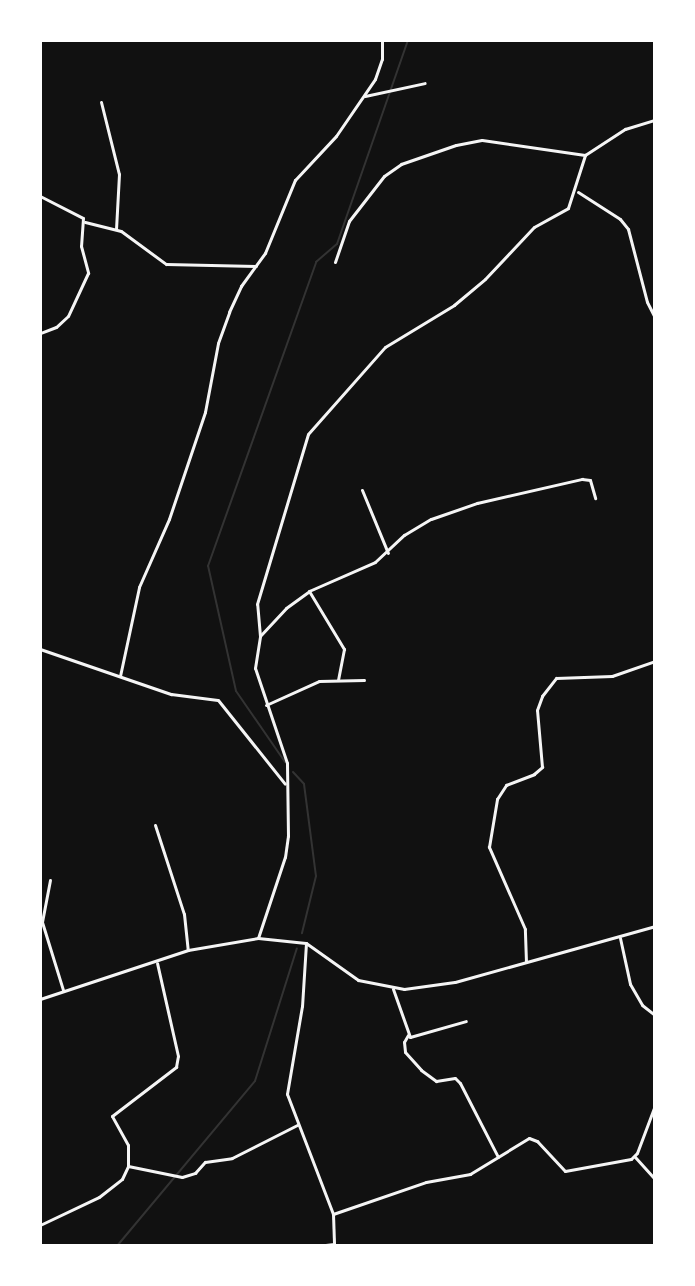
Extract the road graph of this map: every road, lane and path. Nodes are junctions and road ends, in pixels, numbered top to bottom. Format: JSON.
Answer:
{"nodes":[{"id":1,"x":382,"y":40,"type":"edge"},
{"id":2,"x":425,"y":83,"type":"dead end"},
{"id":3,"x":365,"y":96,"type":"junction"},
{"id":4,"x":101,"y":102,"type":"dead end"},
{"id":5,"x":655,"y":120,"type":"edge"},
{"id":6,"x":585,"y":155,"type":"junction"},
{"id":7,"x":576,"y":191,"type":"junction"},
{"id":8,"x":40,"y":196,"type":"edge"},
{"id":9,"x":85,"y":222,"type":"junction"},
{"id":10,"x":116,"y":229,"type":"junction"},
{"id":11,"x":335,"y":262,"type":"dead end"},
{"id":12,"x":257,"y":266,"type":"junction"},
{"id":13,"x":655,"y":318,"type":"edge"},
{"id":14,"x":40,"y":333,"type":"edge"},
{"id":15,"x":362,"y":490,"type":"dead end"},
{"id":16,"x":595,"y":498,"type":"dead end"},
{"id":17,"x":388,"y":553,"type":"junction"},
{"id":18,"x":309,"y":591,"type":"junction"},
{"id":19,"x":260,"y":636,"type":"junction"},
{"id":20,"x":40,"y":649,"type":"edge"},
{"id":21,"x":655,"y":661,"type":"edge"},
{"id":22,"x":120,"y":676,"type":"junction"},
{"id":23,"x":338,"y":679,"type":"junction"},
{"id":24,"x":364,"y":680,"type":"dead end"},
{"id":25,"x":266,"y":705,"type":"junction"},
{"id":26,"x":285,"y":784,"type":"junction"},
{"id":27,"x":155,"y":825,"type":"dead end"},
{"id":28,"x":50,"y":880,"type":"dead end"},
{"id":29,"x":41,"y":921,"type":"edge"},
{"id":30,"x":655,"y":926,"type":"edge"},
{"id":31,"x":620,"y":937,"type":"junction"},
{"id":32,"x":258,"y":938,"type":"junction"},
{"id":33,"x":306,"y":943,"type":"junction"},
{"id":34,"x":188,"y":950,"type":"junction"},
{"id":35,"x":526,"y":962,"type":"junction"},
{"id":36,"x":157,"y":963,"type":"junction"},
{"id":37,"x":393,"y":989,"type":"junction"},
{"id":38,"x":63,"y":990,"type":"junction"},
{"id":39,"x":40,"y":999,"type":"edge"},
{"id":40,"x":655,"y":1015,"type":"edge"},
{"id":41,"x":466,"y":1021,"type":"dead end"},
{"id":42,"x":408,"y":1035,"type":"junction"},
{"id":43,"x":655,"y":1105,"type":"edge"},
{"id":44,"x":298,"y":1125,"type":"junction"},
{"id":45,"x":498,"y":1157,"type":"junction"},
{"id":46,"x":635,"y":1157,"type":"junction"},
{"id":47,"x":128,"y":1166,"type":"junction"},
{"id":48,"x":655,"y":1179,"type":"edge"},
{"id":49,"x":333,"y":1214,"type":"junction"},
{"id":50,"x":40,"y":1225,"type":"edge"},
{"id":51,"x":334,"y":1245,"type":"edge"},
{"id":52,"x":317,"y":1246,"type":"edge"}],
"edges":[{"from":1,"to":3,"type":"street"},
{"from":2,"to":3,"type":"street"},
{"from":3,"to":12,"type":"street"},
{"from":4,"to":10,"type":"street"},
{"from":5,"to":6,"type":"street"},
{"from":6,"to":7,"type":"street"},
{"from":6,"to":11,"type":"street"},
{"from":7,"to":13,"type":"street"},
{"from":7,"to":19,"type":"street"},
{"from":8,"to":9,"type":"street"},
{"from":9,"to":10,"type":"street"},
{"from":9,"to":14,"type":"street"},
{"from":10,"to":12,"type":"street"},
{"from":12,"to":22,"type":"street"},
{"from":15,"to":17,"type":"street"},
{"from":16,"to":17,"type":"street"},
{"from":17,"to":18,"type":"street"},
{"from":18,"to":19,"type":"street"},
{"from":18,"to":23,"type":"street"},
{"from":19,"to":25,"type":"street"},
{"from":20,"to":22,"type":"street"},
{"from":21,"to":35,"type":"street"},
{"from":22,"to":26,"type":"street"},
{"from":23,"to":24,"type":"street"},
{"from":23,"to":25,"type":"street"},
{"from":25,"to":26,"type":"street"},
{"from":26,"to":32,"type":"street"},
{"from":27,"to":34,"type":"street"},
{"from":28,"to":29,"type":"street"},
{"from":29,"to":38,"type":"street"},
{"from":30,"to":31,"type":"street"},
{"from":31,"to":35,"type":"street"},
{"from":31,"to":40,"type":"street"},
{"from":32,"to":33,"type":"street"},
{"from":32,"to":34,"type":"street"},
{"from":33,"to":37,"type":"street"},
{"from":33,"to":44,"type":"street"},
{"from":34,"to":36,"type":"street"},
{"from":35,"to":37,"type":"street"},
{"from":36,"to":38,"type":"street"},
{"from":36,"to":47,"type":"street"},
{"from":37,"to":42,"type":"street"},
{"from":38,"to":39,"type":"street"},
{"from":41,"to":42,"type":"street"},
{"from":42,"to":45,"type":"street"},
{"from":43,"to":46,"type":"street"},
{"from":44,"to":47,"type":"street"},
{"from":44,"to":49,"type":"street"},
{"from":45,"to":46,"type":"street"},
{"from":45,"to":49,"type":"street"},
{"from":46,"to":48,"type":"street"},
{"from":47,"to":50,"type":"street"},
{"from":49,"to":51,"type":"street"},
{"from":51,"to":52,"type":"street"}]}
